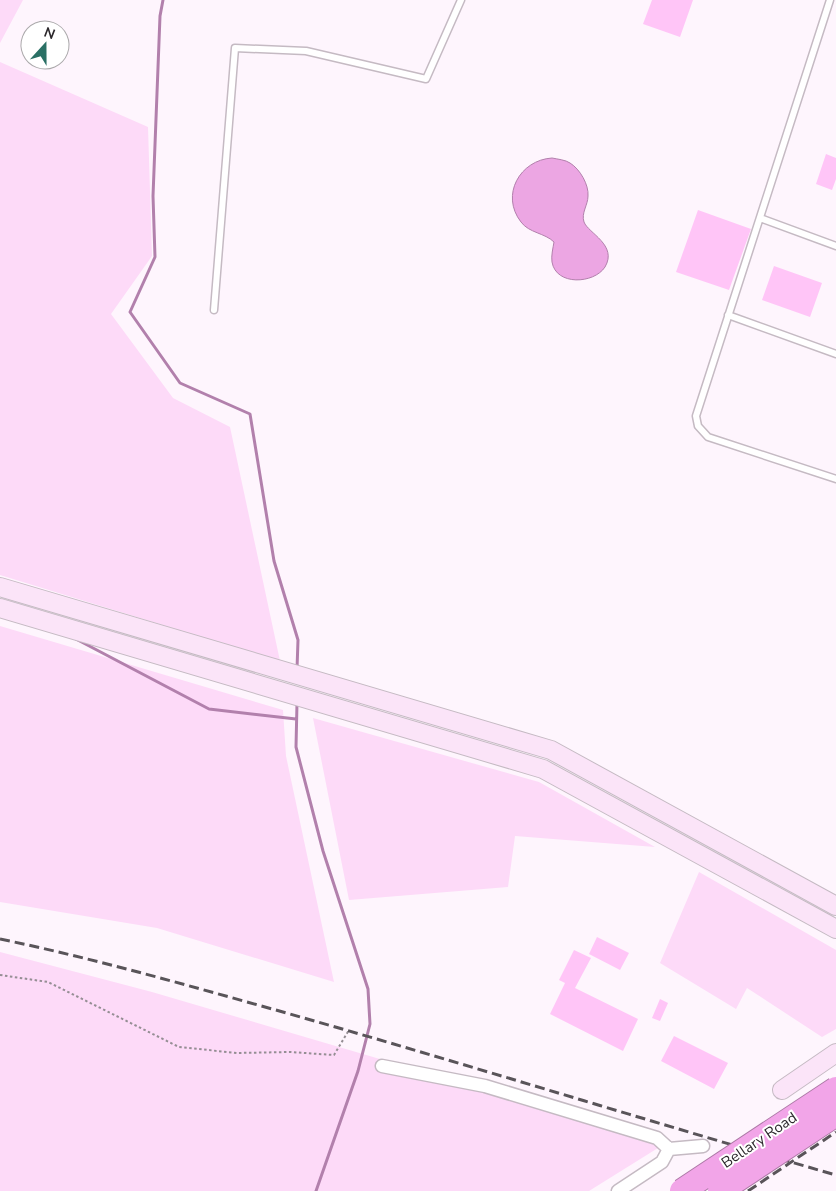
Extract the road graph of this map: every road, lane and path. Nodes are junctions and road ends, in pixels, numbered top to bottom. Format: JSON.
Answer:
{"nodes":[{"id":1,"x":461,"y":0,"type":"edge"},
{"id":2,"x":830,"y":0,"type":"edge"},
{"id":3,"x":760,"y":218,"type":"junction"},
{"id":4,"x":836,"y":246,"type":"edge"},
{"id":5,"x":214,"y":310,"type":"dead end"},
{"id":6,"x":728,"y":315,"type":"junction"},
{"id":7,"x":836,"y":354,"type":"edge"},
{"id":8,"x":836,"y":479,"type":"edge"},
{"id":9,"x":0,"y":587,"type":"edge"},
{"id":10,"x":0,"y":608,"type":"edge"},
{"id":11,"x":836,"y":906,"type":"edge"},
{"id":12,"x":836,"y":929,"type":"edge"},
{"id":13,"x":0,"y":975,"type":"edge"},
{"id":14,"x":349,"y":1030,"type":"dead end"},
{"id":15,"x":836,"y":1053,"type":"edge"},
{"id":16,"x":382,"y":1066,"type":"dead end"},
{"id":17,"x":836,"y":1089,"type":"edge"},
{"id":18,"x":782,"y":1090,"type":"dead end"},
{"id":19,"x":836,"y":1114,"type":"edge"},
{"id":20,"x":703,"y":1146,"type":"dead end"},
{"id":21,"x":669,"y":1150,"type":"junction"},
{"id":22,"x":618,"y":1191,"type":"edge"},
{"id":23,"x":682,"y":1191,"type":"edge"},
{"id":24,"x":720,"y":1191,"type":"edge"}],
"edges":[{"from":1,"to":5,"type":"lane"},
{"from":2,"to":3,"type":"lane"},
{"from":3,"to":4,"type":"lane"},
{"from":3,"to":6,"type":"lane"},
{"from":6,"to":7,"type":"lane"},
{"from":6,"to":8,"type":"lane"},
{"from":9,"to":11,"type":"street"},
{"from":10,"to":12,"type":"street"},
{"from":13,"to":14,"type":"path"},
{"from":15,"to":18,"type":"street"},
{"from":16,"to":21,"type":"street"},
{"from":17,"to":23,"type":"highway","name":"Bellary Road","bridge":true},
{"from":19,"to":24,"type":"highway","name":"Bellary Road","bridge":true},
{"from":20,"to":21,"type":"street"},
{"from":21,"to":22,"type":"street"}]}
